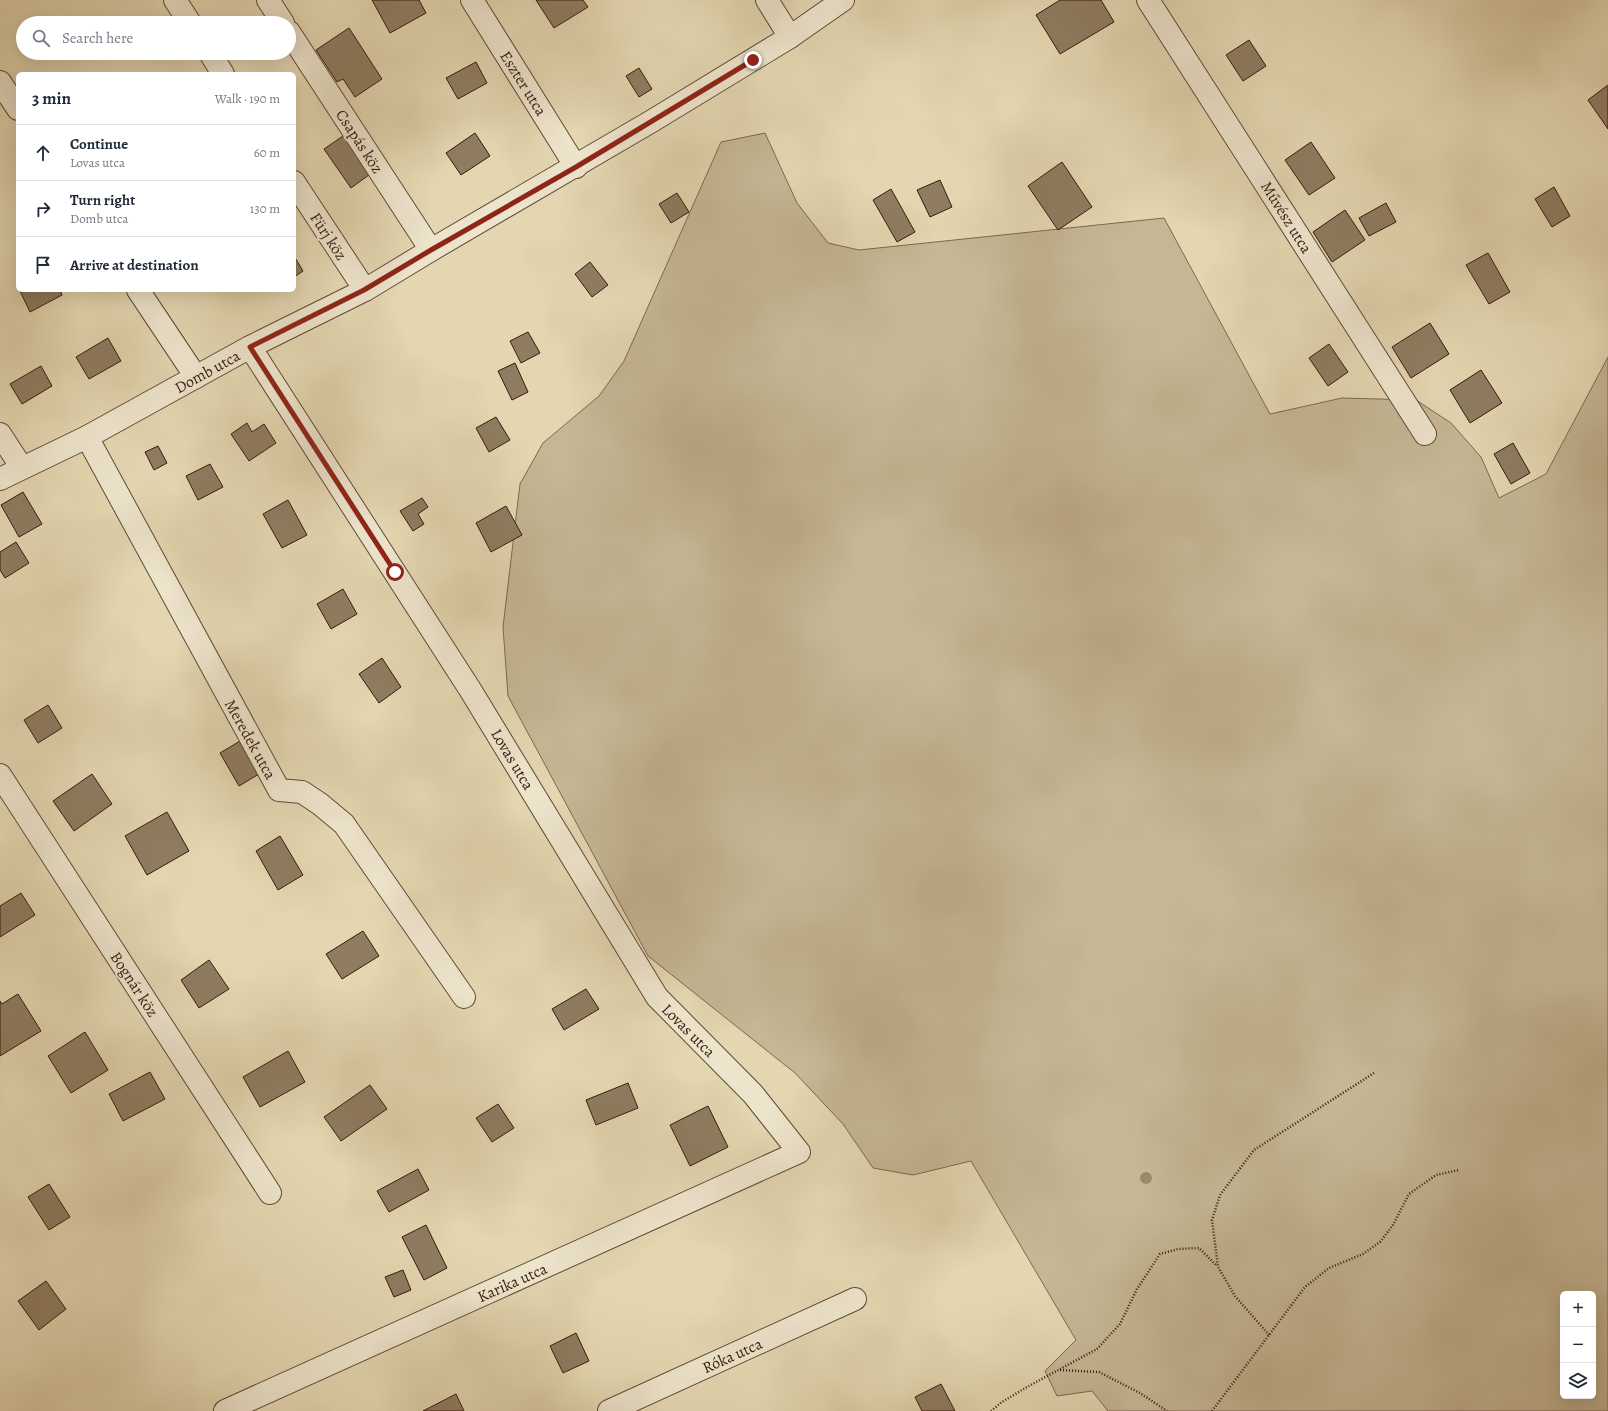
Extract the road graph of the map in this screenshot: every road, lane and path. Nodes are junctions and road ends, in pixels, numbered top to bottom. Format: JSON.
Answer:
{"nodes":[{"id":1,"x":175,"y":0,"type":"edge"},
{"id":2,"x":268,"y":0,"type":"edge"},
{"id":3,"x":472,"y":0,"type":"edge"},
{"id":4,"x":767,"y":0,"type":"edge"},
{"id":5,"x":843,"y":0,"type":"edge"},
{"id":6,"x":1148,"y":0,"type":"edge"},
{"id":7,"x":185,"y":16,"type":"edge"},
{"id":8,"x":278,"y":16,"type":"edge"},
{"id":9,"x":790,"y":37,"type":"junction"},
{"id":10,"x":296,"y":43,"type":"edge"},
{"id":11,"x":214,"y":60,"type":"edge"},
{"id":12,"x":222,"y":72,"type":"edge"},
{"id":13,"x":0,"y":82,"type":"edge"},
{"id":14,"x":16,"y":107,"type":"edge"},
{"id":15,"x":576,"y":167,"type":"junction"},
{"id":16,"x":296,"y":185,"type":"edge"},
{"id":17,"x":431,"y":250,"type":"junction"},
{"id":18,"x":364,"y":290,"type":"junction"},
{"id":19,"x":139,"y":292,"type":"edge"},
{"id":20,"x":250,"y":347,"type":"junction"},
{"id":21,"x":196,"y":377,"type":"junction"},
{"id":22,"x":0,"y":434,"type":"edge"},
{"id":23,"x":1425,"y":434,"type":"dead end"},
{"id":24,"x":87,"y":437,"type":"junction"},
{"id":25,"x":22,"y":468,"type":"junction"},
{"id":26,"x":0,"y":479,"type":"edge"},
{"id":27,"x":0,"y":775,"type":"edge"},
{"id":28,"x":464,"y":997,"type":"dead end"},
{"id":29,"x":1374,"y":1073,"type":"dead end"},
{"id":30,"x":799,"y":1152,"type":"joint"},
{"id":31,"x":1458,"y":1170,"type":"dead end"},
{"id":32,"x":270,"y":1193,"type":"dead end"},
{"id":33,"x":1218,"y":1267,"type":"junction"},
{"id":34,"x":855,"y":1299,"type":"dead end"},
{"id":35,"x":1269,"y":1334,"type":"junction"},
{"id":36,"x":1060,"y":1370,"type":"junction"},
{"id":37,"x":225,"y":1411,"type":"edge"},
{"id":38,"x":609,"y":1411,"type":"edge"},
{"id":39,"x":991,"y":1411,"type":"edge"},
{"id":40,"x":1167,"y":1411,"type":"edge"},
{"id":41,"x":1212,"y":1411,"type":"edge"}],
"edges":[{"from":1,"to":7,"type":"street"},
{"from":2,"to":8,"type":"street"},
{"from":3,"to":15,"type":"street","name":"Eszter utca"},
{"from":4,"to":9,"type":"street"},
{"from":5,"to":9,"type":"street","name":"Domb utca"},
{"from":6,"to":23,"type":"street","name":"Művész utca"},
{"from":9,"to":15,"type":"street","name":"Domb utca"},
{"from":10,"to":17,"type":"street","name":"Csapás köz"},
{"from":11,"to":12,"type":"street"},
{"from":13,"to":14,"type":"street"},
{"from":15,"to":17,"type":"street","name":"Domb utca"},
{"from":16,"to":18,"type":"street","name":"Fürj köz"},
{"from":17,"to":18,"type":"street","name":"Domb utca"},
{"from":18,"to":20,"type":"street","name":"Domb utca"},
{"from":19,"to":21,"type":"street"},
{"from":20,"to":21,"type":"street","name":"Domb utca"},
{"from":20,"to":30,"type":"street","name":"Lovas utca"},
{"from":21,"to":24,"type":"street","name":"Domb utca"},
{"from":22,"to":25,"type":"street"},
{"from":24,"to":25,"type":"street","name":"Domb utca"},
{"from":24,"to":28,"type":"street","name":"Meredek utca"},
{"from":25,"to":26,"type":"street","name":"Domb utca"},
{"from":27,"to":32,"type":"street","name":"Bognár köz"},
{"from":29,"to":33,"type":"path"},
{"from":30,"to":37,"type":"street","name":"Karika utca"},
{"from":31,"to":35,"type":"path"},
{"from":33,"to":35,"type":"path"},
{"from":33,"to":36,"type":"path"},
{"from":34,"to":38,"type":"street","name":"Róka utca"},
{"from":35,"to":41,"type":"path"},
{"from":36,"to":39,"type":"path"},
{"from":36,"to":40,"type":"path"}]}
